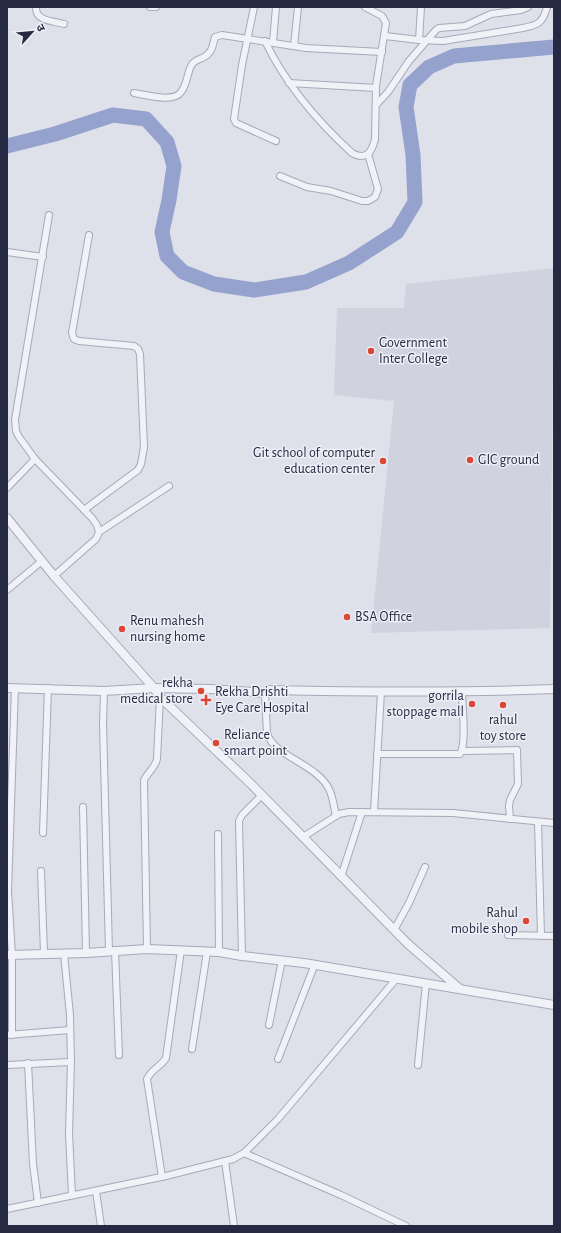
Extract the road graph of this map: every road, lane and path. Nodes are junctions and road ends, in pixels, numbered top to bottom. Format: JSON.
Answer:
{"nodes":[{"id":1,"x":36,"y":7,"type":"edge"},
{"id":2,"x":150,"y":7,"type":"edge"},
{"id":3,"x":156,"y":7,"type":"edge"},
{"id":4,"x":254,"y":7,"type":"edge"},
{"id":5,"x":276,"y":7,"type":"edge"},
{"id":6,"x":298,"y":7,"type":"edge"},
{"id":7,"x":365,"y":7,"type":"edge"},
{"id":8,"x":421,"y":7,"type":"edge"},
{"id":9,"x":528,"y":7,"type":"edge"},
{"id":10,"x":547,"y":7,"type":"edge"},
{"id":11,"x":64,"y":24,"type":"dead end"},
{"id":12,"x":385,"y":36,"type":"junction"},
{"id":13,"x":247,"y":38,"type":"junction"},
{"id":14,"x":419,"y":40,"type":"junction"},
{"id":15,"x":426,"y":40,"type":"junction"},
{"id":16,"x":265,"y":41,"type":"junction"},
{"id":17,"x":273,"y":42,"type":"junction"},
{"id":18,"x":294,"y":46,"type":"junction"},
{"id":19,"x":382,"y":52,"type":"junction"},
{"id":20,"x":289,"y":83,"type":"junction"},
{"id":21,"x":376,"y":88,"type":"junction"},
{"id":22,"x":134,"y":93,"type":"dead end"},
{"id":23,"x":376,"y":105,"type":"junction"},
{"id":24,"x":276,"y":141,"type":"dead end"},
{"id":25,"x":368,"y":154,"type":"junction"},
{"id":26,"x":280,"y":176,"type":"dead end"},
{"id":27,"x":50,"y":215,"type":"dead end"},
{"id":28,"x":89,"y":235,"type":"dead end"},
{"id":29,"x":7,"y":252,"type":"edge"},
{"id":30,"x":43,"y":257,"type":"junction"},
{"id":31,"x":35,"y":459,"type":"junction"},
{"id":32,"x":169,"y":486,"type":"dead end"},
{"id":33,"x":7,"y":488,"type":"edge"},
{"id":34,"x":84,"y":510,"type":"junction"},
{"id":35,"x":7,"y":518,"type":"edge"},
{"id":36,"x":99,"y":532,"type":"junction"},
{"id":37,"x":42,"y":562,"type":"junction"},
{"id":38,"x":54,"y":576,"type":"junction"},
{"id":39,"x":7,"y":590,"type":"edge"},
{"id":40,"x":11,"y":688,"type":"edge"},
{"id":41,"x":48,"y":688,"type":"junction"},
{"id":42,"x":154,"y":688,"type":"junction"},
{"id":43,"x":554,"y":689,"type":"edge"},
{"id":44,"x":104,"y":691,"type":"junction"},
{"id":45,"x":381,"y":692,"type":"junction"},
{"id":46,"x":462,"y":692,"type":"junction"},
{"id":47,"x":264,"y":693,"type":"junction"},
{"id":48,"x":160,"y":697,"type":"junction"},
{"id":49,"x":462,"y":751,"type":"junction"},
{"id":50,"x":378,"y":754,"type":"junction"},
{"id":51,"x":262,"y":795,"type":"junction"},
{"id":52,"x":83,"y":808,"type":"dead end"},
{"id":53,"x":362,"y":812,"type":"junction"},
{"id":54,"x":374,"y":812,"type":"junction"},
{"id":55,"x":336,"y":816,"type":"junction"},
{"id":56,"x":510,"y":819,"type":"junction"},
{"id":57,"x":538,"y":822,"type":"junction"},
{"id":58,"x":554,"y":823,"type":"edge"},
{"id":59,"x":43,"y":833,"type":"dead end"},
{"id":60,"x":218,"y":834,"type":"dead end"},
{"id":61,"x":303,"y":837,"type":"junction"},
{"id":62,"x":425,"y":867,"type":"dead end"},
{"id":63,"x":41,"y":871,"type":"dead end"},
{"id":64,"x":341,"y":877,"type":"junction"},
{"id":65,"x":394,"y":930,"type":"junction"},
{"id":66,"x":508,"y":936,"type":"dead end"},
{"id":67,"x":541,"y":936,"type":"junction"},
{"id":68,"x":554,"y":936,"type":"edge"},
{"id":69,"x":147,"y":949,"type":"junction"},
{"id":70,"x":112,"y":950,"type":"junction"},
{"id":71,"x":181,"y":950,"type":"junction"},
{"id":72,"x":207,"y":952,"type":"junction"},
{"id":73,"x":219,"y":952,"type":"junction"},
{"id":74,"x":44,"y":953,"type":"junction"},
{"id":75,"x":86,"y":953,"type":"junction"},
{"id":76,"x":64,"y":954,"type":"junction"},
{"id":77,"x":9,"y":955,"type":"edge"},
{"id":78,"x":242,"y":956,"type":"junction"},
{"id":79,"x":282,"y":960,"type":"junction"},
{"id":80,"x":315,"y":964,"type":"junction"},
{"id":81,"x":397,"y":978,"type":"junction"},
{"id":82,"x":426,"y":983,"type":"junction"},
{"id":83,"x":460,"y":989,"type":"junction"},
{"id":84,"x":554,"y":1005,"type":"edge"},
{"id":85,"x":269,"y":1025,"type":"dead end"},
{"id":86,"x":70,"y":1030,"type":"junction"},
{"id":87,"x":10,"y":1035,"type":"edge"},
{"id":88,"x":192,"y":1049,"type":"dead end"},
{"id":89,"x":119,"y":1056,"type":"dead end"},
{"id":90,"x":278,"y":1059,"type":"dead end"},
{"id":91,"x":71,"y":1062,"type":"junction"},
{"id":92,"x":28,"y":1063,"type":"junction"},
{"id":93,"x":7,"y":1065,"type":"edge"},
{"id":94,"x":418,"y":1065,"type":"dead end"},
{"id":95,"x":244,"y":1153,"type":"junction"},
{"id":96,"x":225,"y":1161,"type":"junction"},
{"id":97,"x":162,"y":1177,"type":"junction"},
{"id":98,"x":96,"y":1191,"type":"junction"},
{"id":99,"x":72,"y":1196,"type":"junction"},
{"id":100,"x":38,"y":1203,"type":"junction"},
{"id":101,"x":7,"y":1209,"type":"edge"},
{"id":102,"x":101,"y":1226,"type":"edge"},
{"id":103,"x":234,"y":1226,"type":"edge"},
{"id":104,"x":406,"y":1226,"type":"edge"}],
"edges":[{"from":1,"to":11,"type":"street"},
{"from":2,"to":3,"type":"street"},
{"from":4,"to":13,"type":"street"},
{"from":5,"to":17,"type":"street"},
{"from":6,"to":18,"type":"street"},
{"from":7,"to":12,"type":"street"},
{"from":8,"to":14,"type":"street"},
{"from":9,"to":15,"type":"street"},
{"from":10,"to":15,"type":"street"},
{"from":12,"to":14,"type":"street"},
{"from":12,"to":19,"type":"street"},
{"from":13,"to":16,"type":"street"},
{"from":13,"to":22,"type":"street"},
{"from":13,"to":24,"type":"street"},
{"from":14,"to":15,"type":"street"},
{"from":15,"to":23,"type":"street"},
{"from":16,"to":17,"type":"street"},
{"from":16,"to":20,"type":"street"},
{"from":17,"to":18,"type":"street"},
{"from":18,"to":19,"type":"street"},
{"from":19,"to":21,"type":"street"},
{"from":20,"to":21,"type":"street"},
{"from":20,"to":25,"type":"street"},
{"from":21,"to":23,"type":"street"},
{"from":23,"to":25,"type":"street"},
{"from":25,"to":26,"type":"street"},
{"from":27,"to":30,"type":"street"},
{"from":28,"to":34,"type":"street"},
{"from":29,"to":30,"type":"street"},
{"from":30,"to":31,"type":"street"},
{"from":31,"to":33,"type":"street"},
{"from":31,"to":34,"type":"street"},
{"from":32,"to":36,"type":"street"},
{"from":34,"to":36,"type":"street"},
{"from":35,"to":37,"type":"street"},
{"from":36,"to":38,"type":"street"},
{"from":37,"to":38,"type":"street"},
{"from":37,"to":39,"type":"street"},
{"from":38,"to":42,"type":"street"},
{"from":40,"to":41,"type":"street"},
{"from":40,"to":77,"type":"street"},
{"from":41,"to":44,"type":"street"},
{"from":41,"to":59,"type":"street"},
{"from":42,"to":44,"type":"street"},
{"from":42,"to":47,"type":"street"},
{"from":42,"to":48,"type":"street"},
{"from":43,"to":46,"type":"street"},
{"from":44,"to":70,"type":"street"},
{"from":45,"to":46,"type":"street"},
{"from":45,"to":47,"type":"street"},
{"from":45,"to":50,"type":"street"},
{"from":46,"to":49,"type":"street"},
{"from":47,"to":55,"type":"street"},
{"from":48,"to":51,"type":"street"},
{"from":48,"to":69,"type":"street"},
{"from":49,"to":50,"type":"street"},
{"from":49,"to":56,"type":"street"},
{"from":50,"to":54,"type":"street"},
{"from":51,"to":61,"type":"street"},
{"from":51,"to":78,"type":"street"},
{"from":52,"to":75,"type":"street"},
{"from":53,"to":54,"type":"street"},
{"from":53,"to":55,"type":"street"},
{"from":53,"to":64,"type":"street"},
{"from":54,"to":56,"type":"street"},
{"from":55,"to":61,"type":"street"},
{"from":56,"to":57,"type":"street"},
{"from":57,"to":58,"type":"street"},
{"from":57,"to":67,"type":"street"},
{"from":60,"to":73,"type":"street"},
{"from":61,"to":64,"type":"street"},
{"from":62,"to":65,"type":"street"},
{"from":63,"to":74,"type":"street"},
{"from":64,"to":65,"type":"street"},
{"from":65,"to":83,"type":"street"},
{"from":66,"to":67,"type":"street"},
{"from":67,"to":68,"type":"street"},
{"from":69,"to":70,"type":"street"},
{"from":69,"to":71,"type":"street"},
{"from":70,"to":75,"type":"street"},
{"from":70,"to":89,"type":"street"},
{"from":71,"to":72,"type":"street"},
{"from":71,"to":97,"type":"street"},
{"from":72,"to":73,"type":"street"},
{"from":72,"to":88,"type":"street"},
{"from":73,"to":78,"type":"street"},
{"from":74,"to":76,"type":"street"},
{"from":74,"to":77,"type":"street"},
{"from":75,"to":76,"type":"street"},
{"from":76,"to":86,"type":"street"},
{"from":77,"to":87,"type":"street"},
{"from":78,"to":79,"type":"street"},
{"from":79,"to":80,"type":"street"},
{"from":79,"to":85,"type":"street"},
{"from":80,"to":81,"type":"street"},
{"from":80,"to":90,"type":"street"},
{"from":81,"to":82,"type":"street"},
{"from":81,"to":95,"type":"street"},
{"from":82,"to":83,"type":"street"},
{"from":82,"to":94,"type":"street"},
{"from":83,"to":84,"type":"street"},
{"from":86,"to":87,"type":"street"},
{"from":86,"to":91,"type":"street"},
{"from":91,"to":92,"type":"street"},
{"from":91,"to":99,"type":"street"},
{"from":92,"to":93,"type":"street"},
{"from":92,"to":100,"type":"street"},
{"from":95,"to":96,"type":"street"},
{"from":95,"to":104,"type":"street"},
{"from":96,"to":97,"type":"street"},
{"from":96,"to":103,"type":"street"},
{"from":97,"to":98,"type":"street"},
{"from":98,"to":99,"type":"street"},
{"from":98,"to":102,"type":"street"},
{"from":99,"to":100,"type":"street"},
{"from":100,"to":101,"type":"street"}]}
